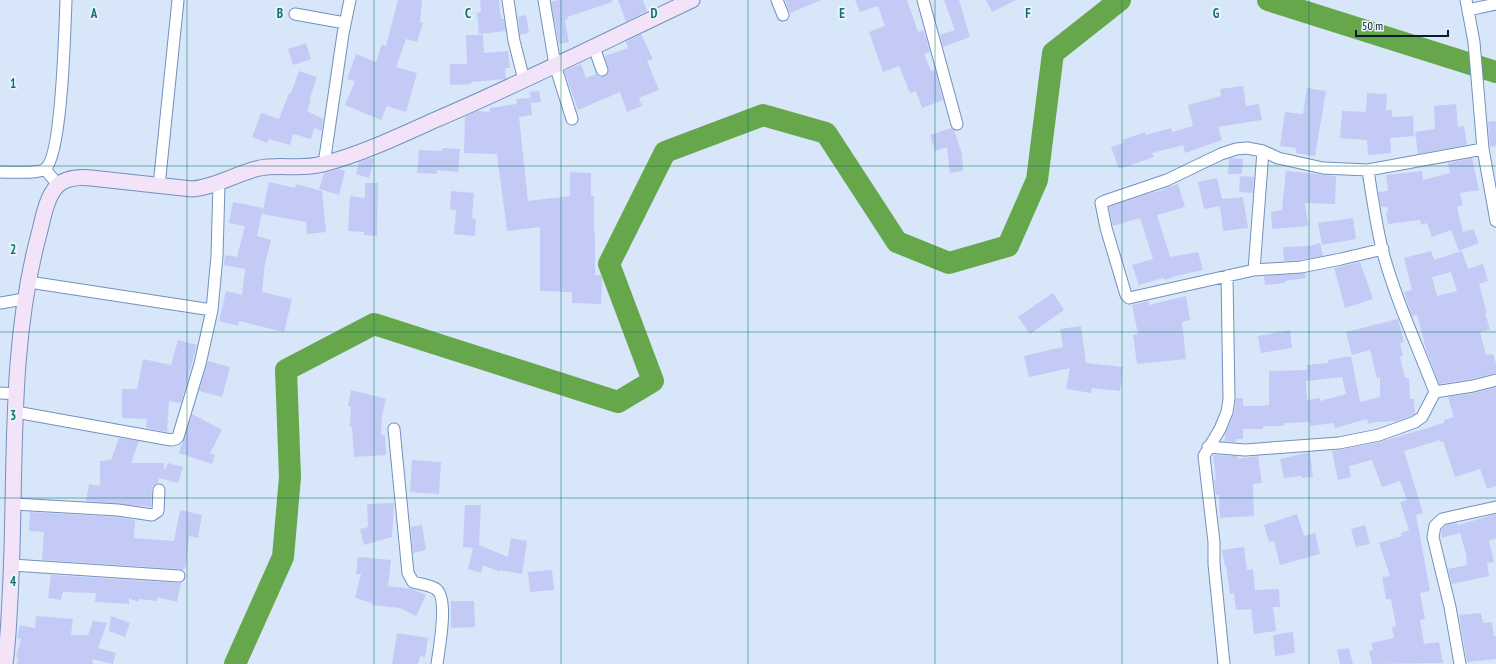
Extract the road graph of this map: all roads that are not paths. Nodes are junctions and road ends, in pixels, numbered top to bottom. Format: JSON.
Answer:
{"nodes":[{"id":1,"x":66,"y":0,"type":"edge"},
{"id":2,"x":178,"y":0,"type":"edge"},
{"id":3,"x":350,"y":0,"type":"edge"},
{"id":4,"x":508,"y":0,"type":"edge"},
{"id":5,"x":544,"y":0,"type":"edge"},
{"id":6,"x":692,"y":0,"type":"edge"},
{"id":7,"x":777,"y":0,"type":"edge"},
{"id":8,"x":923,"y":0,"type":"edge"},
{"id":9,"x":1496,"y":4,"type":"edge"},
{"id":10,"x":1467,"y":5,"type":"edge"},
{"id":11,"x":295,"y":14,"type":"dead end"},
{"id":12,"x":783,"y":15,"type":"dead end"},
{"id":13,"x":345,"y":23,"type":"junction"},
{"id":14,"x":594,"y":47,"type":"junction"},
{"id":15,"x":555,"y":65,"type":"junction"},
{"id":16,"x":602,"y":70,"type":"dead end"},
{"id":17,"x":524,"y":80,"type":"junction"},
{"id":18,"x":572,"y":119,"type":"dead end"},
{"id":19,"x":957,"y":124,"type":"dead end"},
{"id":20,"x":1483,"y":149,"type":"junction"},
{"id":21,"x":1262,"y":151,"type":"junction"},
{"id":22,"x":324,"y":164,"type":"junction"},
{"id":23,"x":45,"y":169,"type":"junction"},
{"id":24,"x":1368,"y":170,"type":"junction"},
{"id":25,"x":0,"y":172,"type":"edge"},
{"id":26,"x":219,"y":184,"type":"junction"},
{"id":27,"x":58,"y":186,"type":"junction"},
{"id":28,"x":159,"y":186,"type":"junction"},
{"id":29,"x":1496,"y":222,"type":"edge"},
{"id":30,"x":1382,"y":249,"type":"junction"},
{"id":31,"x":1254,"y":270,"type":"junction"},
{"id":32,"x":1227,"y":276,"type":"junction"},
{"id":33,"x":29,"y":282,"type":"junction"},
{"id":34,"x":24,"y":299,"type":"junction"},
{"id":35,"x":0,"y":302,"type":"edge"},
{"id":36,"x":212,"y":310,"type":"junction"},
{"id":37,"x":1496,"y":380,"type":"edge"},
{"id":38,"x":1435,"y":392,"type":"junction"},
{"id":39,"x":0,"y":393,"type":"edge"},
{"id":40,"x":17,"y":394,"type":"junction"},
{"id":41,"x":16,"y":412,"type":"junction"},
{"id":42,"x":394,"y":429,"type":"dead end"},
{"id":43,"x":1208,"y":447,"type":"junction"},
{"id":44,"x":159,"y":490,"type":"dead end"},
{"id":45,"x":14,"y":504,"type":"junction"},
{"id":46,"x":1496,"y":507,"type":"edge"},
{"id":47,"x":12,"y":565,"type":"junction"},
{"id":48,"x":179,"y":576,"type":"dead end"},
{"id":49,"x":5,"y":664,"type":"edge"},
{"id":50,"x":437,"y":664,"type":"edge"},
{"id":51,"x":1224,"y":664,"type":"edge"},
{"id":52,"x":1460,"y":664,"type":"edge"}],
"edges":[{"from":1,"to":23,"type":"street"},
{"from":2,"to":28,"type":"street"},
{"from":3,"to":13,"type":"street"},
{"from":4,"to":17,"type":"street"},
{"from":5,"to":15,"type":"street"},
{"from":6,"to":14,"type":"street"},
{"from":7,"to":12,"type":"street"},
{"from":8,"to":19,"type":"street"},
{"from":9,"to":10,"type":"street"},
{"from":10,"to":20,"type":"street"},
{"from":11,"to":13,"type":"street"},
{"from":13,"to":22,"type":"street"},
{"from":14,"to":15,"type":"street"},
{"from":14,"to":16,"type":"street"},
{"from":15,"to":17,"type":"street"},
{"from":15,"to":18,"type":"street"},
{"from":17,"to":22,"type":"street"},
{"from":20,"to":24,"type":"street"},
{"from":20,"to":29,"type":"street"},
{"from":21,"to":24,"type":"street"},
{"from":21,"to":31,"type":"street"},
{"from":21,"to":32,"type":"street"},
{"from":22,"to":26,"type":"street"},
{"from":23,"to":25,"type":"street"},
{"from":23,"to":27,"type":"street"},
{"from":24,"to":30,"type":"street"},
{"from":26,"to":28,"type":"street"},
{"from":26,"to":36,"type":"street"},
{"from":27,"to":28,"type":"street"},
{"from":27,"to":33,"type":"street"},
{"from":30,"to":31,"type":"street"},
{"from":30,"to":38,"type":"street"},
{"from":31,"to":32,"type":"street"},
{"from":32,"to":43,"type":"street"},
{"from":33,"to":34,"type":"street"},
{"from":33,"to":36,"type":"street"},
{"from":34,"to":35,"type":"street"},
{"from":34,"to":40,"type":"street"},
{"from":36,"to":41,"type":"street"},
{"from":37,"to":38,"type":"street"},
{"from":38,"to":43,"type":"street"},
{"from":39,"to":40,"type":"street"},
{"from":40,"to":41,"type":"street"},
{"from":41,"to":45,"type":"street"},
{"from":42,"to":50,"type":"street"},
{"from":43,"to":51,"type":"street"},
{"from":44,"to":45,"type":"street"},
{"from":45,"to":47,"type":"street"},
{"from":46,"to":52,"type":"street"},
{"from":47,"to":48,"type":"street"},
{"from":47,"to":49,"type":"street"}]}
